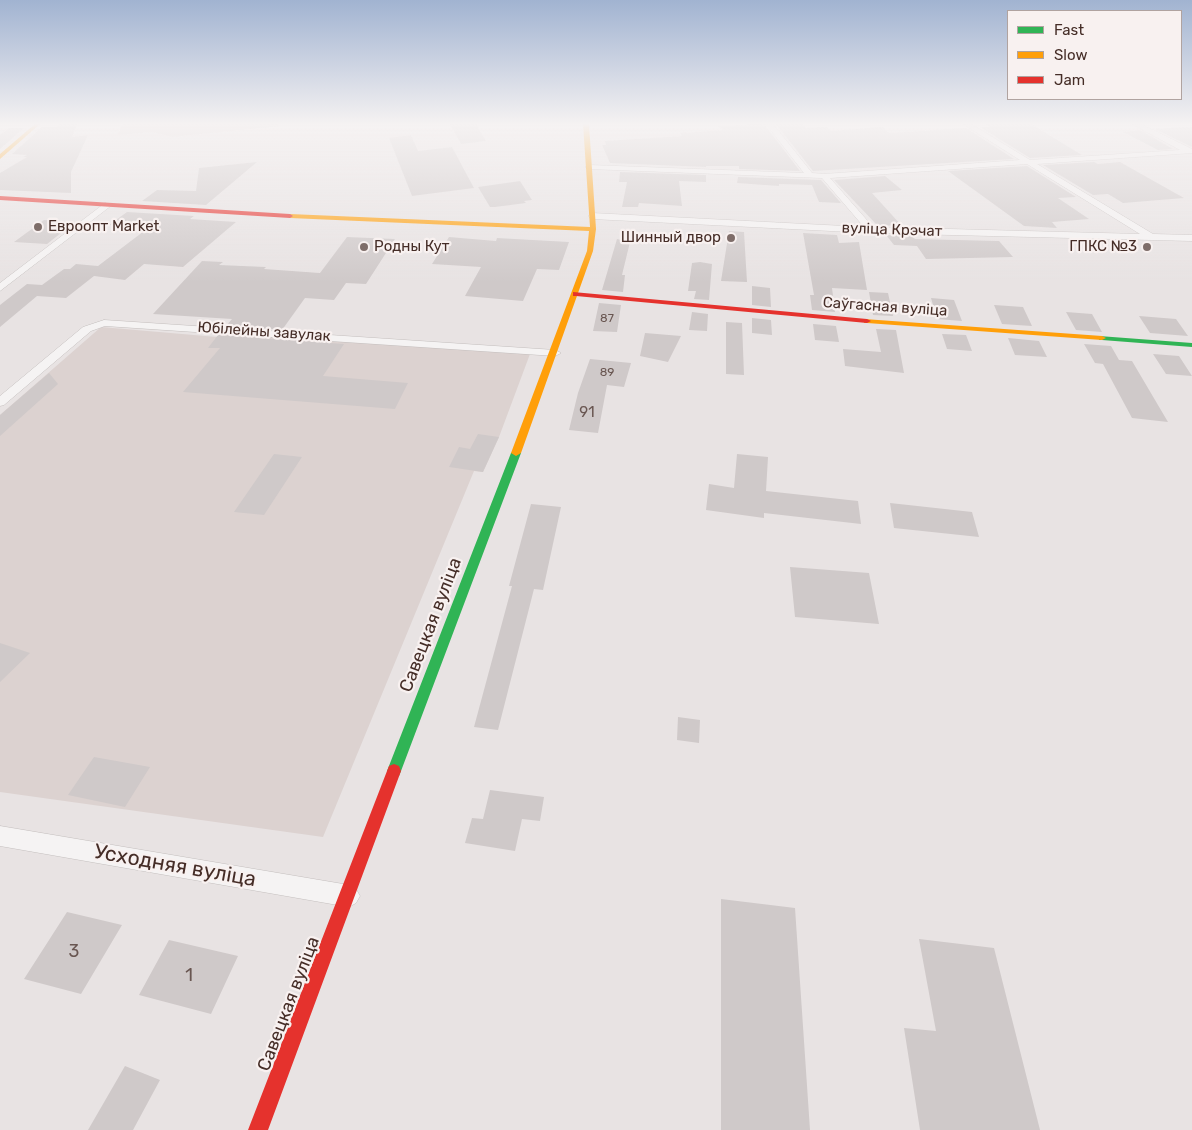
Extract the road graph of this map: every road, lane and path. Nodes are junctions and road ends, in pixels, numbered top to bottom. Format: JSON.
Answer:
{"nodes":[{"id":1,"x":824,"y":176,"type":"edge"},
{"id":2,"x":590,"y":177,"type":"edge"},
{"id":3,"x":1052,"y":177,"type":"edge"},
{"id":4,"x":0,"y":198,"type":"edge"},
{"id":5,"x":108,"y":205,"type":"junction"},
{"id":6,"x":592,"y":216,"type":"junction"},
{"id":7,"x":593,"y":229,"type":"junction"},
{"id":8,"x":870,"y":230,"type":"junction"},
{"id":9,"x":1151,"y":237,"type":"junction"},
{"id":10,"x":1192,"y":238,"type":"edge"},
{"id":11,"x":0,"y":288,"type":"edge"},
{"id":12,"x":576,"y":294,"type":"junction"},
{"id":13,"x":1192,"y":345,"type":"edge"},
{"id":14,"x":555,"y":353,"type":"junction"},
{"id":15,"x":0,"y":402,"type":"edge"},
{"id":16,"x":0,"y":836,"type":"edge"},
{"id":17,"x":349,"y":896,"type":"junction"},
{"id":18,"x":258,"y":1130,"type":"edge"}],
"edges":[{"from":1,"to":8,"type":"street"},
{"from":2,"to":6,"type":"street","name":"Савецкая вуліца"},
{"from":3,"to":9,"type":"street"},
{"from":4,"to":5,"type":"street"},
{"from":5,"to":7,"type":"street"},
{"from":5,"to":11,"type":"street"},
{"from":6,"to":7,"type":"street","name":"Савецкая вуліца"},
{"from":6,"to":8,"type":"street","name":"вуліца Крэчат"},
{"from":7,"to":12,"type":"street","name":"Савецкая вуліца"},
{"from":8,"to":9,"type":"street","name":"вуліца Крэчат"},
{"from":9,"to":10,"type":"street","name":"вуліца Крэчат"},
{"from":12,"to":13,"type":"street","name":"Саўгасная вуліца"},
{"from":12,"to":14,"type":"street","name":"Савецкая вуліца"},
{"from":14,"to":15,"type":"street","name":"Юбілейны завулак"},
{"from":14,"to":17,"type":"street","name":"Савецкая вуліца"},
{"from":16,"to":17,"type":"street","name":"Усходняя вуліца"},
{"from":17,"to":18,"type":"street","name":"Савецкая вуліца"}]}
